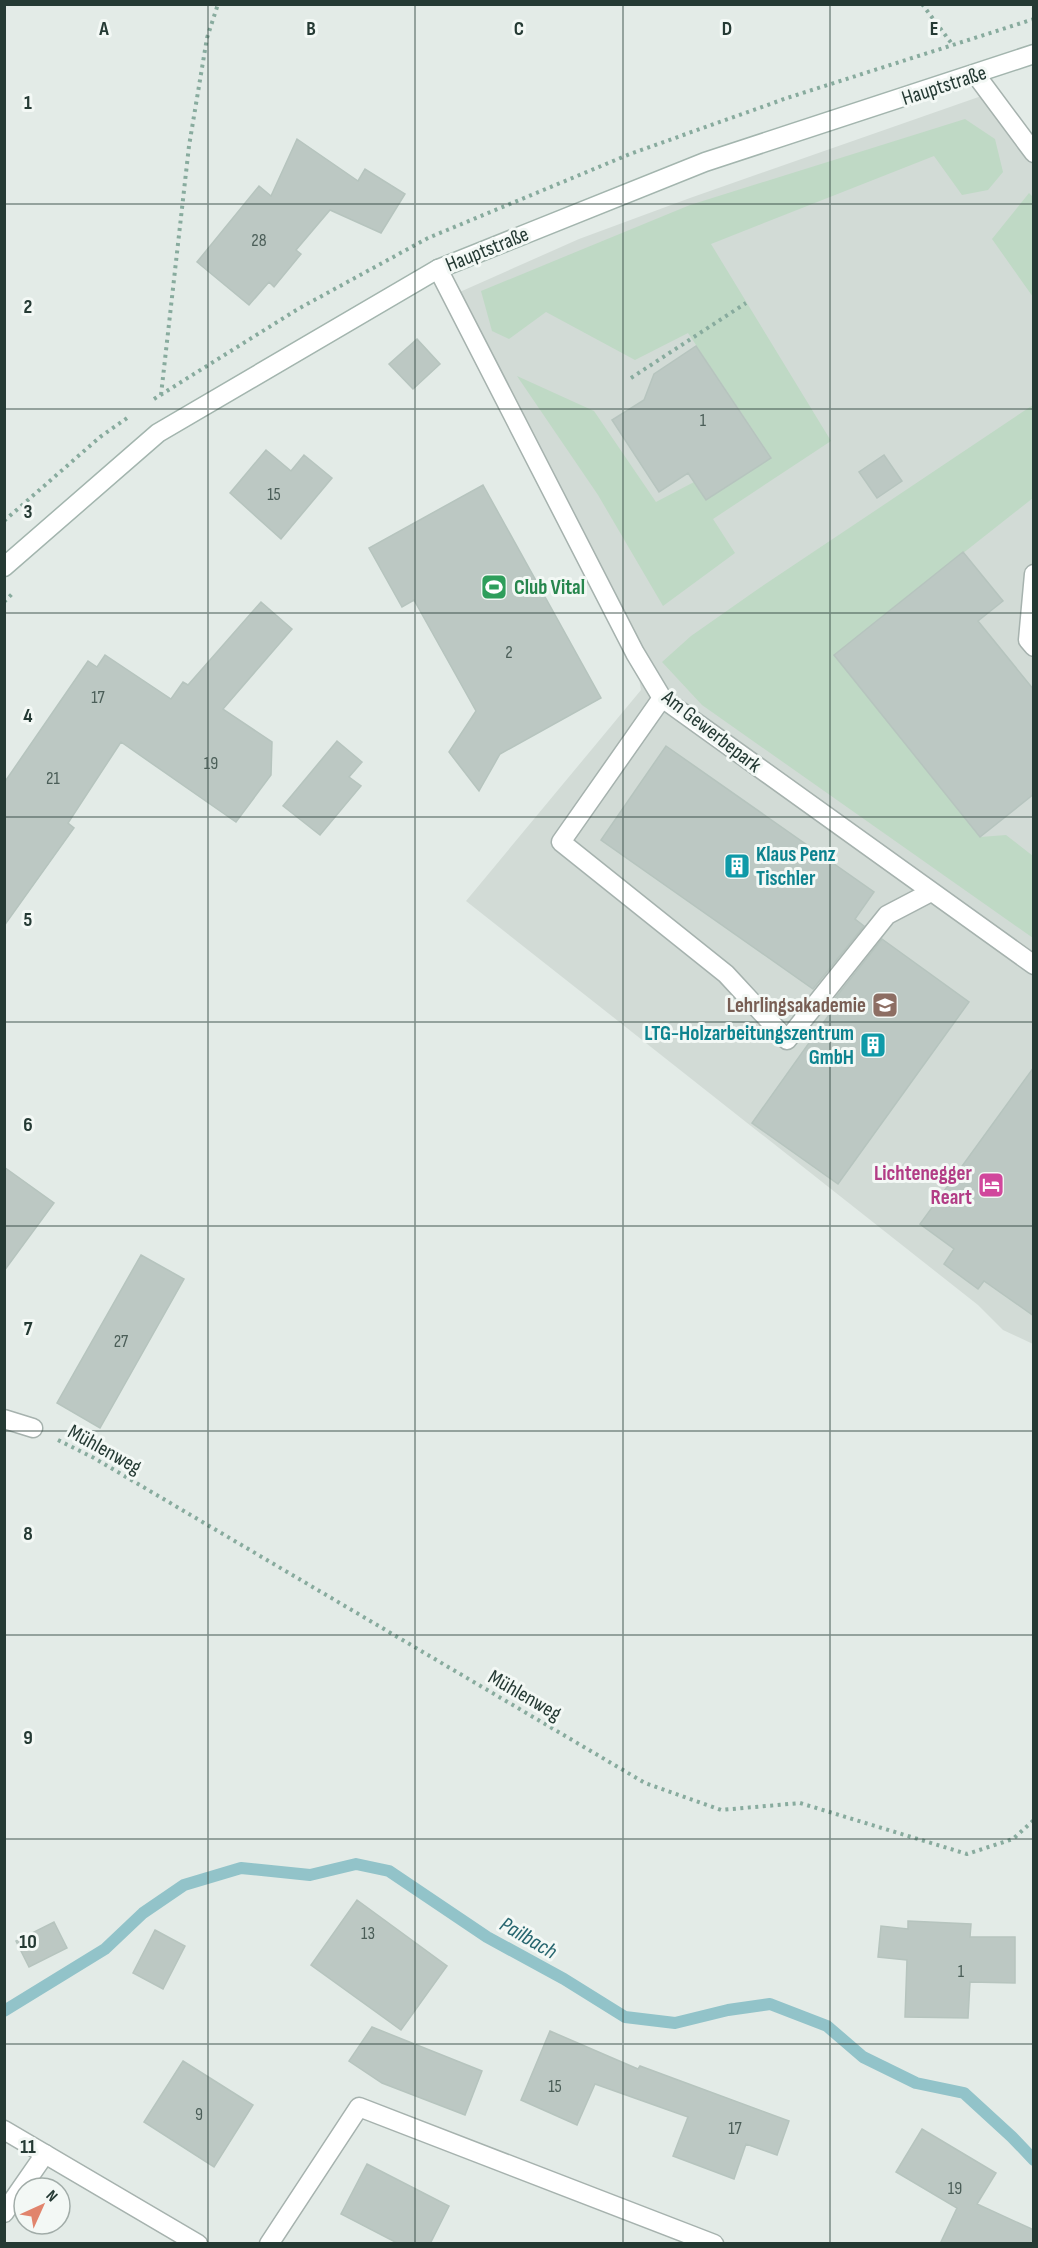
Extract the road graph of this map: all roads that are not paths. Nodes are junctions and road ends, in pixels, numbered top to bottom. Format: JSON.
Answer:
{"nodes":[{"id":1,"x":1034,"y":54,"type":"edge"},
{"id":2,"x":976,"y":75,"type":"junction"},
{"id":3,"x":1034,"y":153,"type":"edge"},
{"id":4,"x":438,"y":269,"type":"junction"},
{"id":5,"x":4,"y":567,"type":"edge"},
{"id":6,"x":1034,"y":574,"type":"edge"},
{"id":7,"x":1034,"y":647,"type":"edge"},
{"id":8,"x":662,"y":698,"type":"junction"},
{"id":9,"x":931,"y":892,"type":"junction"},
{"id":10,"x":1034,"y":965,"type":"edge"},
{"id":11,"x":4,"y":1419,"type":"edge"},
{"id":12,"x":33,"y":1428,"type":"road end"},
{"id":13,"x":4,"y":2130,"type":"edge"},
{"id":14,"x":45,"y":2154,"type":"junction"},
{"id":15,"x":4,"y":2213,"type":"edge"},
{"id":16,"x":198,"y":2244,"type":"edge"},
{"id":17,"x":269,"y":2244,"type":"edge"},
{"id":18,"x":714,"y":2244,"type":"edge"}],
"edges":[{"from":1,"to":2,"type":"street","name":"Hauptstraße"},
{"from":2,"to":3,"type":"street"},
{"from":2,"to":4,"type":"street","name":"Hauptstraße"},
{"from":4,"to":5,"type":"street","name":"Hauptstraße"},
{"from":4,"to":8,"type":"street","name":"Am Gewerbepark"},
{"from":6,"to":7,"type":"street"},
{"from":8,"to":9,"type":"street","name":"Am Gewerbepark"},
{"from":8,"to":9,"type":"street"},
{"from":9,"to":10,"type":"street","name":"Am Gewerbepark"},
{"from":11,"to":12,"type":"street"},
{"from":13,"to":14,"type":"street"},
{"from":14,"to":15,"type":"street"},
{"from":14,"to":16,"type":"street"},
{"from":17,"to":18,"type":"street"}]}
